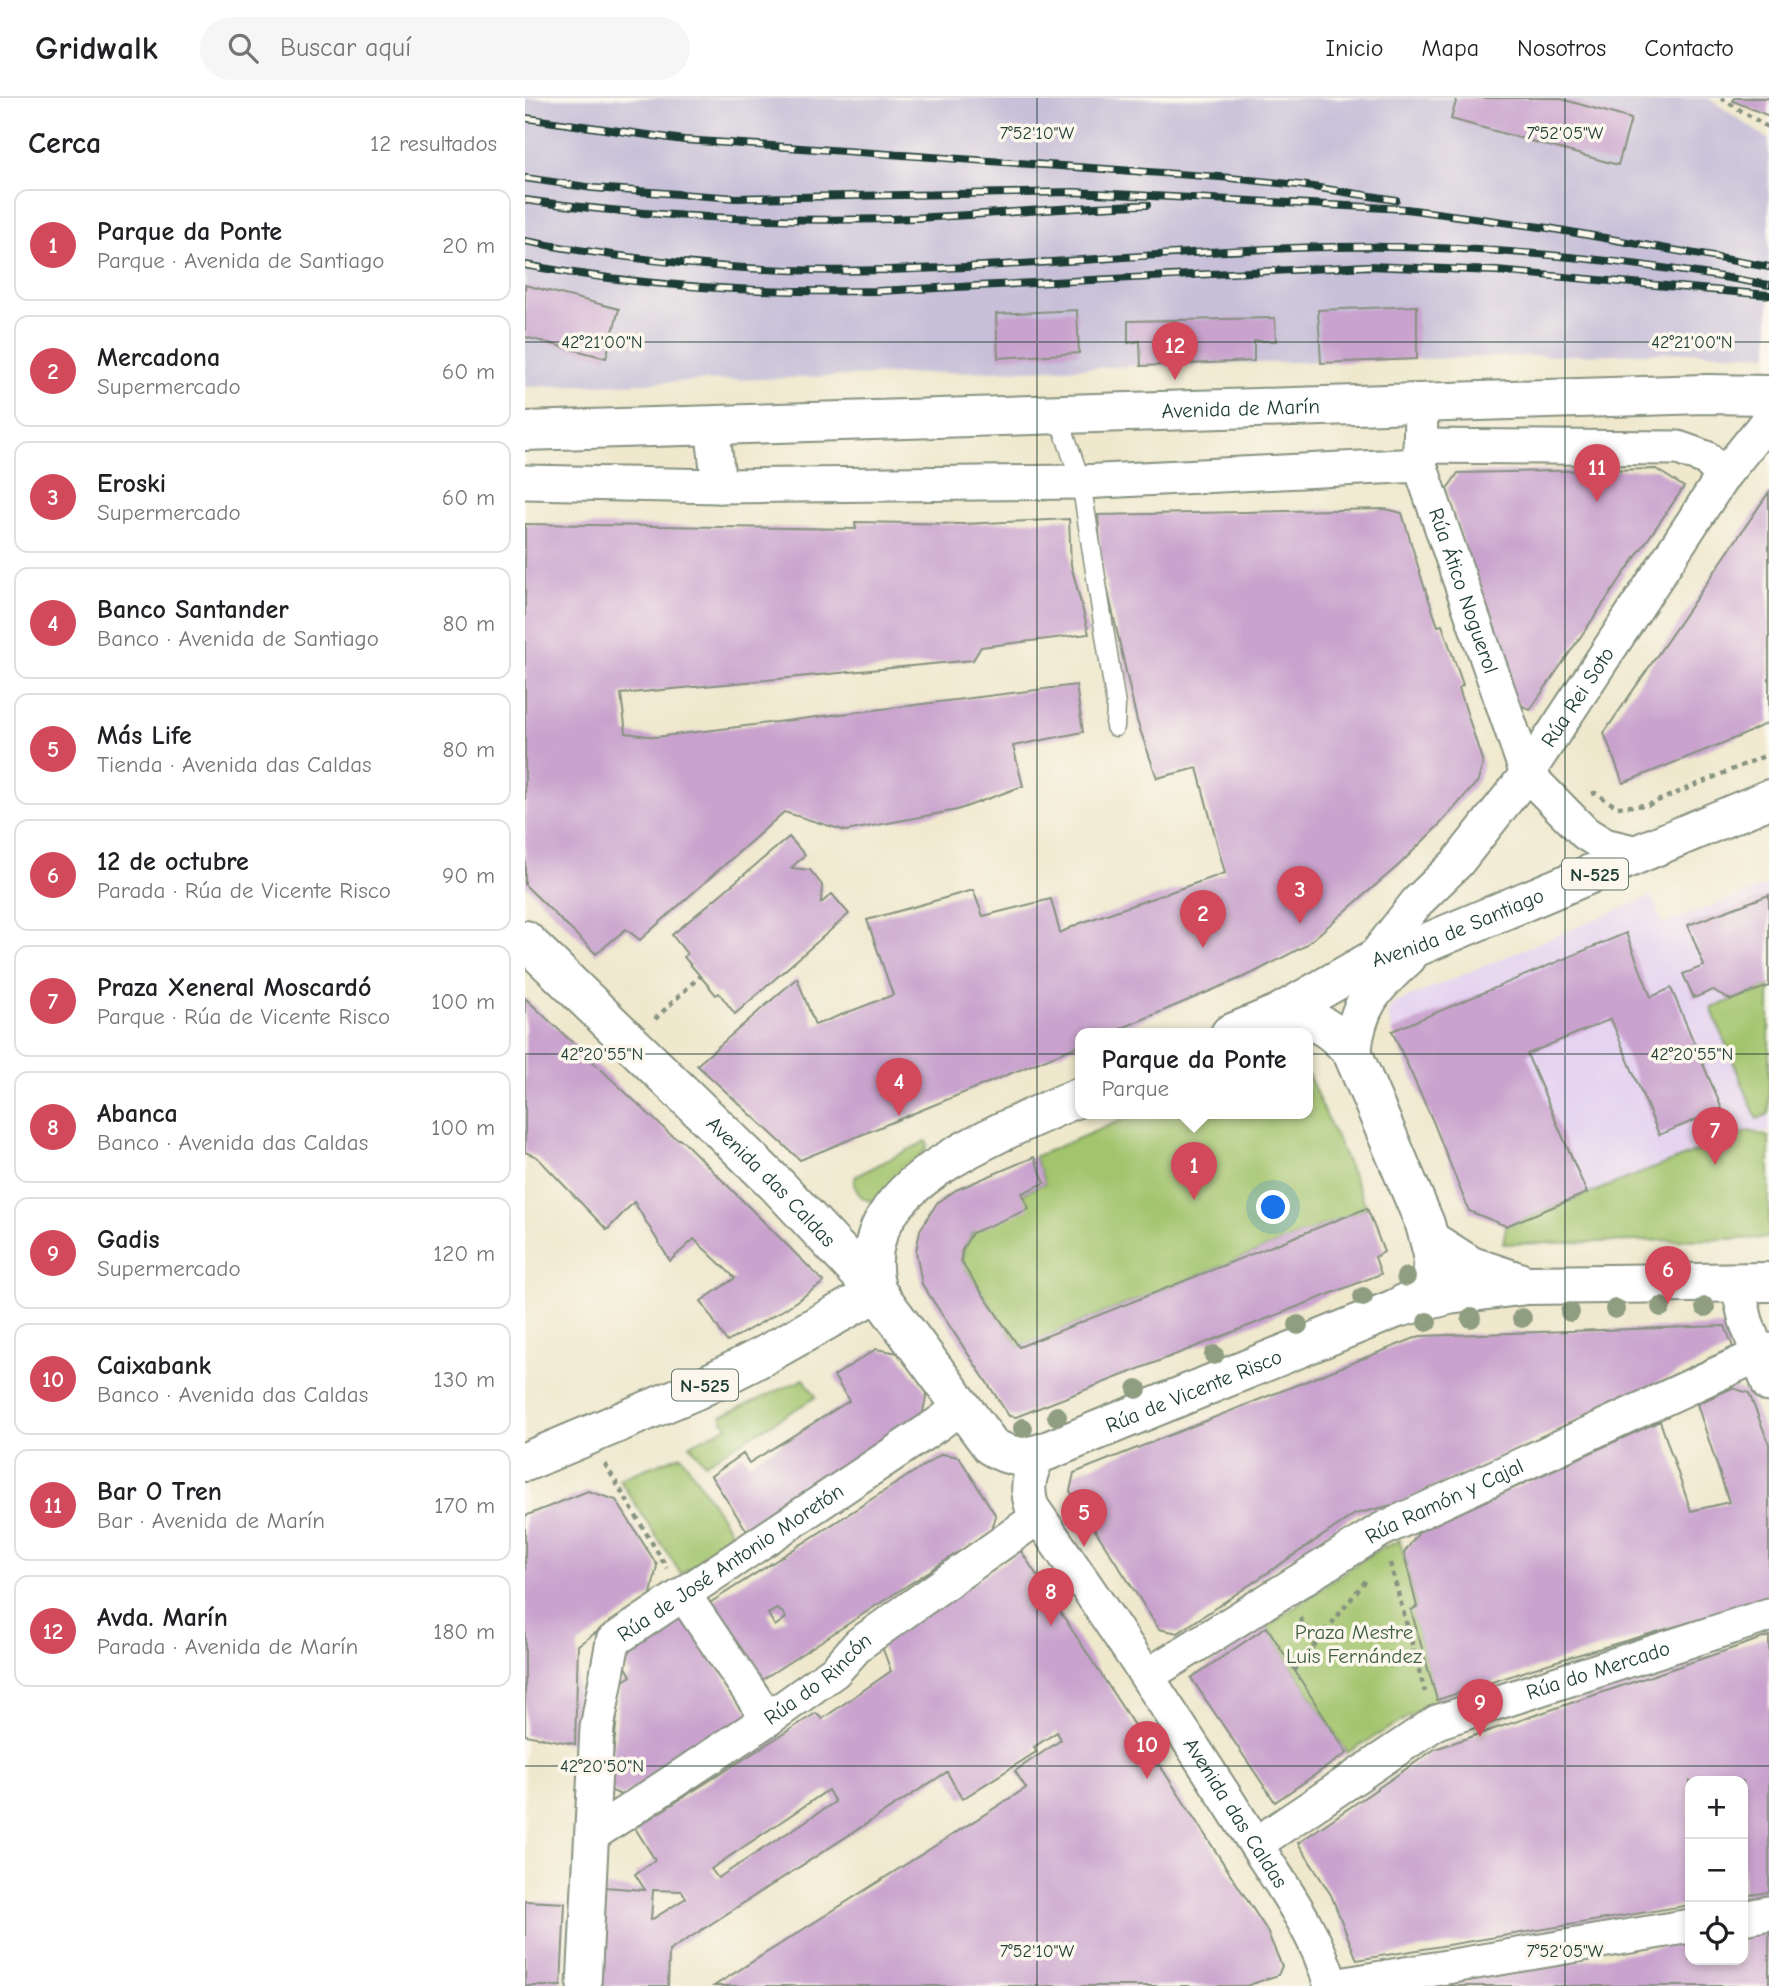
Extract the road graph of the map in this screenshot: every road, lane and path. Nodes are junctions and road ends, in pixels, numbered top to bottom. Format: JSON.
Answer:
{"nodes":[{"id":1,"x":1721,"y":98,"type":"edge"},
{"id":2,"x":1769,"y":128,"type":"edge"},
{"id":3,"x":1769,"y":395,"type":"edge"},
{"id":4,"x":1421,"y":404,"type":"junction"},
{"id":5,"x":1058,"y":415,"type":"junction"},
{"id":6,"x":1769,"y":421,"type":"edge"},
{"id":7,"x":712,"y":425,"type":"junction"},
{"id":8,"x":525,"y":430,"type":"edge"},
{"id":9,"x":1420,"y":455,"type":"junction"},
{"id":10,"x":1723,"y":476,"type":"junction"},
{"id":11,"x":525,"y":482,"type":"edge"},
{"id":12,"x":1081,"y":482,"type":"junction"},
{"id":13,"x":719,"y":486,"type":"junction"},
{"id":14,"x":1115,"y":727,"type":"dead end"},
{"id":15,"x":1769,"y":754,"type":"edge"},
{"id":16,"x":1527,"y":774,"type":"junction"},
{"id":17,"x":1769,"y":799,"type":"edge"},
{"id":18,"x":1564,"y":811,"type":"junction"},
{"id":19,"x":1642,"y":854,"type":"junction"},
{"id":20,"x":525,"y":940,"type":"edge"},
{"id":21,"x":1419,"y":946,"type":"junction"},
{"id":22,"x":1371,"y":961,"type":"junction"},
{"id":23,"x":700,"y":976,"type":"dead end"},
{"id":24,"x":1278,"y":1014,"type":"junction"},
{"id":25,"x":654,"y":1020,"type":"dead end"},
{"id":26,"x":1244,"y":1028,"type":"edge"},
{"id":27,"x":1352,"y":1052,"type":"junction"},
{"id":28,"x":1075,"y":1099,"type":"edge"},
{"id":29,"x":1430,"y":1240,"type":"junction"},
{"id":30,"x":1753,"y":1283,"type":"edge"},
{"id":31,"x":1527,"y":1285,"type":"junction"},
{"id":32,"x":877,"y":1292,"type":"junction"},
{"id":33,"x":1397,"y":1308,"type":"junction"},
{"id":34,"x":1766,"y":1364,"type":"edge"},
{"id":35,"x":962,"y":1406,"type":"junction"},
{"id":36,"x":589,"y":1437,"type":"junction"},
{"id":37,"x":991,"y":1446,"type":"joint"},
{"id":38,"x":1040,"y":1453,"type":"junction"},
{"id":39,"x":525,"y":1462,"type":"edge"},
{"id":40,"x":1035,"y":1511,"type":"junction"},
{"id":41,"x":1384,"y":1542,"type":"junction"},
{"id":42,"x":684,"y":1595,"type":"junction"},
{"id":43,"x":1769,"y":1615,"type":"edge"},
{"id":44,"x":1294,"y":1671,"type":"dead end"},
{"id":45,"x":1146,"y":1673,"type":"junction"},
{"id":46,"x":1422,"y":1685,"type":"dead end"},
{"id":47,"x":768,"y":1719,"type":"junction"},
{"id":48,"x":592,"y":1835,"type":"junction"},
{"id":49,"x":1257,"y":1846,"type":"junction"},
{"id":50,"x":1769,"y":1913,"type":"edge"},
{"id":51,"x":1748,"y":1917,"type":"edge"},
{"id":52,"x":1685,"y":1927,"type":"edge"},
{"id":53,"x":584,"y":1986,"type":"edge"},
{"id":54,"x":1332,"y":1986,"type":"edge"}],
"edges":[{"from":1,"to":2,"type":"path"},
{"from":3,"to":4,"type":"main road","name":"Avenida de Marín"},
{"from":4,"to":5,"type":"main road","name":"Avenida de Marín"},
{"from":4,"to":9,"type":"street","name":"Rúa Ático Noguerol"},
{"from":5,"to":7,"type":"main road","name":"Avenida de Marín"},
{"from":5,"to":12,"type":"lane"},
{"from":6,"to":10,"type":"street","name":"Rúa Rei Soto"},
{"from":7,"to":8,"type":"main road","name":"Avenida de Marín"},
{"from":7,"to":13,"type":"street"},
{"from":9,"to":10,"type":"street"},
{"from":9,"to":12,"type":"street"},
{"from":9,"to":16,"type":"street","name":"Rúa Ático Noguerol"},
{"from":10,"to":16,"type":"street","name":"Rúa Rei Soto"},
{"from":11,"to":13,"type":"street"},
{"from":12,"to":13,"type":"street"},
{"from":12,"to":14,"type":"lane"},
{"from":15,"to":18,"type":"path"},
{"from":16,"to":18,"type":"street"},
{"from":16,"to":22,"type":"street","name":"Rúa Rei Soto"},
{"from":17,"to":19,"type":"main road","name":"Avenida de Santiago","number":"N-525"},
{"from":18,"to":19,"type":"street"},
{"from":19,"to":21,"type":"main road","name":"Avenida de Santiago","number":"N-525"},
{"from":20,"to":32,"type":"main road","name":"Avenida das Caldas"},
{"from":21,"to":22,"type":"main road","name":"Avenida de Santiago","number":"N-525"},
{"from":21,"to":27,"type":"main road"},
{"from":22,"to":24,"type":"main road","name":"Avenida de Santiago","number":"N-525"},
{"from":23,"to":25,"type":"path"},
{"from":24,"to":26,"type":"main road","name":"Avenida de Santiago","number":"N-525"},
{"from":24,"to":27,"type":"main road"},
{"from":27,"to":29,"type":"main road"},
{"from":28,"to":32,"type":"main road"},
{"from":29,"to":31,"type":"main road","name":"Rúa de Vicente Risco"},
{"from":29,"to":33,"type":"main road","name":"Rúa de Vicente Risco"},
{"from":30,"to":31,"type":"main road","name":"Rúa de Vicente Risco"},
{"from":30,"to":34,"type":"street","name":"Rúa de Vicente Risco"},
{"from":31,"to":33,"type":"main road","name":"Rúa de Vicente Risco"},
{"from":32,"to":35,"type":"main road","name":"Avenida das Caldas"},
{"from":32,"to":36,"type":"main road","number":"N-525"},
{"from":33,"to":38,"type":"main road","name":"Rúa de Vicente Risco"},
{"from":34,"to":41,"type":"street","name":"Rúa Ramón y Cajal"},
{"from":35,"to":37,"type":"main road","name":"Avenida das Caldas"},
{"from":35,"to":42,"type":"street","name":"Rúa de José Antonio Moretón"},
{"from":36,"to":39,"type":"main road","number":"N-525"},
{"from":36,"to":42,"type":"path"},
{"from":37,"to":38,"type":"main road","name":"Rúa de Vicente Risco"},
{"from":38,"to":40,"type":"street"},
{"from":40,"to":45,"type":"street","name":"Avenida das Caldas"},
{"from":40,"to":47,"type":"street","name":"Rúa do Rincón"},
{"from":41,"to":44,"type":"path"},
{"from":41,"to":45,"type":"street","name":"Rúa Ramón y Cajal"},
{"from":41,"to":46,"type":"path"},
{"from":42,"to":47,"type":"street"},
{"from":42,"to":48,"type":"street","name":"Rúa de José Antonio Moretón"},
{"from":43,"to":49,"type":"street","name":"Rúa do Mercado"},
{"from":45,"to":49,"type":"street","name":"Avenida das Caldas"},
{"from":47,"to":48,"type":"street","name":"Rúa do Rincón"},
{"from":48,"to":53,"type":"street","name":"Rúa de José Antonio Moretón"},
{"from":49,"to":54,"type":"street","name":"Avenida das Caldas"},
{"from":50,"to":51,"type":"street"},
{"from":52,"to":54,"type":"street"}]}
